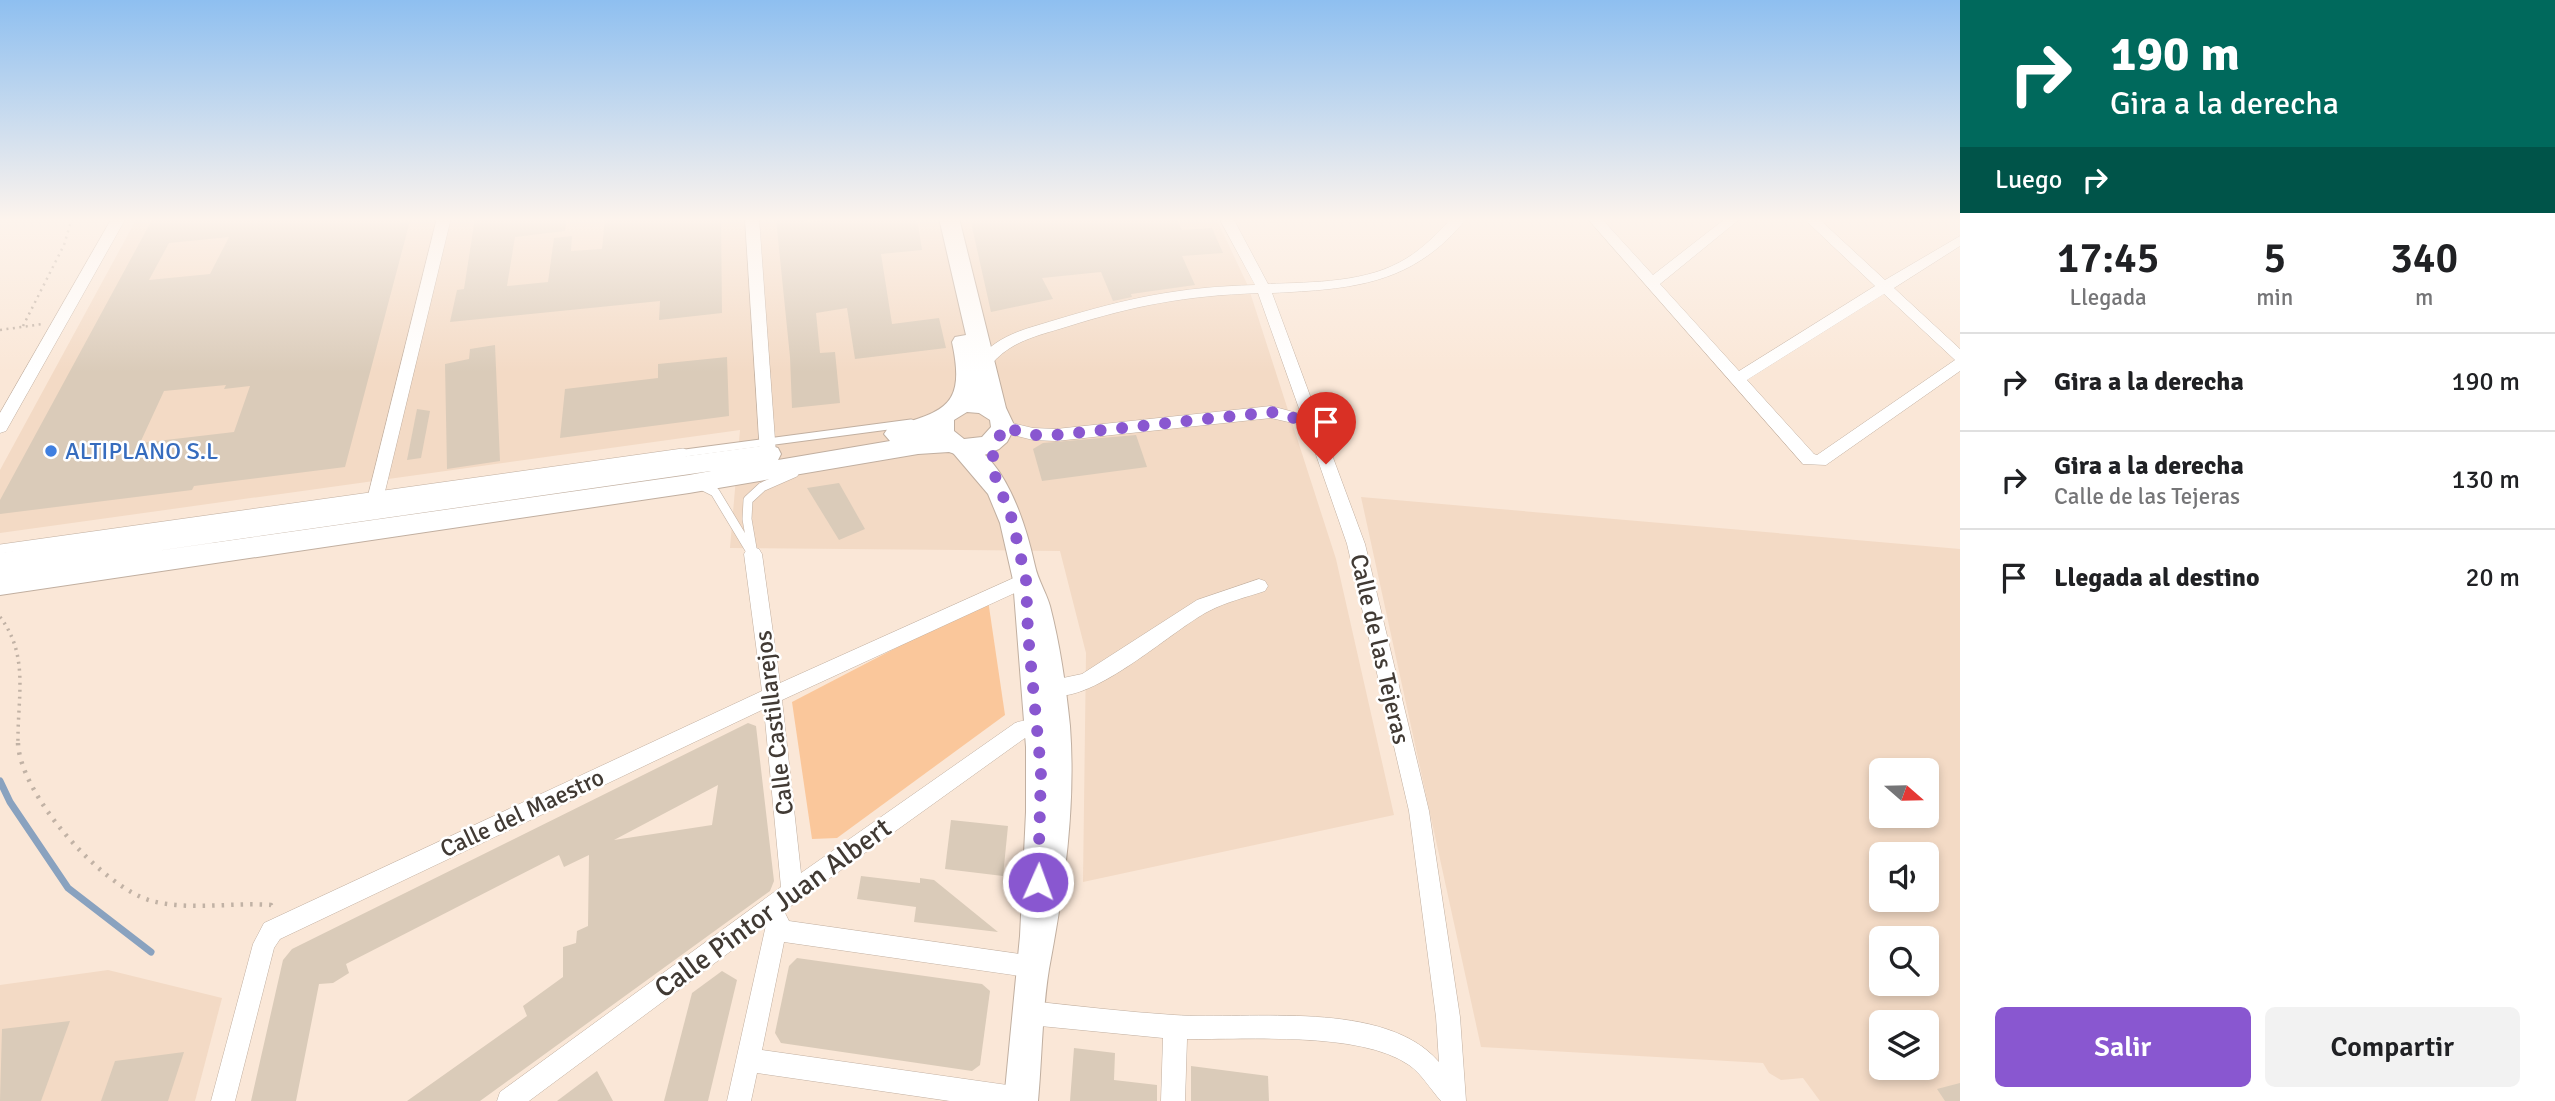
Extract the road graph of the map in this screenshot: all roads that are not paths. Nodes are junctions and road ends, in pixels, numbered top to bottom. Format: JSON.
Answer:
{"nodes":[{"id":1,"x":89,"y":269,"type":"edge"},
{"id":2,"x":431,"y":269,"type":"edge"},
{"id":3,"x":756,"y":269,"type":"edge"},
{"id":4,"x":946,"y":269,"type":"edge"},
{"id":5,"x":962,"y":269,"type":"edge"},
{"id":6,"x":1254,"y":269,"type":"edge"},
{"id":7,"x":1393,"y":269,"type":"edge"},
{"id":8,"x":1640,"y":269,"type":"edge"},
{"id":9,"x":1669,"y":269,"type":"edge"},
{"id":10,"x":1867,"y":269,"type":"edge"},
{"id":11,"x":1914,"y":269,"type":"edge"},
{"id":12,"x":1652,"y":283,"type":"junction"},
{"id":13,"x":1263,"y":287,"type":"junction"},
{"id":14,"x":1886,"y":287,"type":"junction"},
{"id":15,"x":1960,"y":357,"type":"edge"},
{"id":16,"x":985,"y":362,"type":"junction"},
{"id":17,"x":1960,"y":364,"type":"edge"},
{"id":18,"x":1737,"y":379,"type":"junction"},
{"id":19,"x":950,"y":411,"type":"junction"},
{"id":20,"x":1310,"y":422,"type":"junction"},
{"id":21,"x":999,"y":424,"type":"junction"},
{"id":22,"x":0,"y":427,"type":"edge"},
{"id":23,"x":918,"y":445,"type":"junction"},
{"id":24,"x":955,"y":445,"type":"junction"},
{"id":25,"x":768,"y":448,"type":"junction"},
{"id":26,"x":821,"y":463,"type":"junction"},
{"id":27,"x":689,"y":484,"type":"junction"},
{"id":28,"x":997,"y":487,"type":"junction"},
{"id":29,"x":374,"y":502,"type":"junction"},
{"id":30,"x":524,"y":506,"type":"junction"},
{"id":31,"x":0,"y":550,"type":"edge"},
{"id":32,"x":752,"y":554,"type":"junction"},
{"id":33,"x":0,"y":564,"type":"edge"},
{"id":34,"x":127,"y":565,"type":"junction"},
{"id":35,"x":0,"y":578,"type":"edge"},
{"id":36,"x":1026,"y":580,"type":"junction"},
{"id":37,"x":0,"y":584,"type":"edge"},
{"id":38,"x":1259,"y":586,"type":"dead end"},
{"id":39,"x":1051,"y":688,"type":"junction"},
{"id":40,"x":772,"y":696,"type":"junction"},
{"id":41,"x":1039,"y":738,"type":"junction"},
{"id":42,"x":787,"y":898,"type":"junction"},
{"id":43,"x":776,"y":930,"type":"junction"},
{"id":44,"x":1034,"y":967,"type":"junction"},
{"id":45,"x":1030,"y":1013,"type":"junction"},
{"id":46,"x":1175,"y":1027,"type":"junction"},
{"id":47,"x":749,"y":1060,"type":"junction"},
{"id":48,"x":1021,"y":1100,"type":"edge"},
{"id":49,"x":1454,"y":1100,"type":"edge"},
{"id":50,"x":223,"y":1101,"type":"edge"},
{"id":51,"x":509,"y":1101,"type":"edge"},
{"id":52,"x":739,"y":1101,"type":"edge"},
{"id":53,"x":1173,"y":1101,"type":"edge"}],
"edges":[{"from":1,"to":22,"type":"street"},
{"from":2,"to":29,"type":"street"},
{"from":3,"to":25,"type":"street"},
{"from":4,"to":19,"type":"main road"},
{"from":5,"to":16,"type":"main road"},
{"from":6,"to":13,"type":"street","name":"Calle de las Tejeras"},
{"from":7,"to":13,"type":"street"},
{"from":8,"to":12,"type":"street"},
{"from":9,"to":12,"type":"street"},
{"from":10,"to":14,"type":"street"},
{"from":11,"to":14,"type":"street"},
{"from":12,"to":18,"type":"street"},
{"from":13,"to":16,"type":"street"},
{"from":13,"to":20,"type":"street","name":"Calle de las Tejeras"},
{"from":14,"to":15,"type":"street"},
{"from":14,"to":18,"type":"street"},
{"from":16,"to":21,"type":"main road"},
{"from":17,"to":18,"type":"street"},
{"from":19,"to":21,"type":"main road"},
{"from":19,"to":24,"type":"main road"},
{"from":19,"to":25,"type":"main road"},
{"from":20,"to":21,"type":"street"},
{"from":20,"to":49,"type":"street","name":"Calle de las Tejeras"},
{"from":21,"to":24,"type":"main road"},
{"from":21,"to":28,"type":"main road"},
{"from":23,"to":24,"type":"main road"},
{"from":23,"to":25,"type":"lane"},
{"from":23,"to":26,"type":"main road"},
{"from":24,"to":28,"type":"main road"},
{"from":25,"to":29,"type":"main road"},
{"from":25,"to":30,"type":"lane"},
{"from":26,"to":27,"type":"main road"},
{"from":26,"to":32,"type":"lane"},
{"from":27,"to":30,"type":"main road"},
{"from":27,"to":32,"type":"lane"},
{"from":28,"to":36,"type":"main road"},
{"from":29,"to":30,"type":"lane"},
{"from":29,"to":31,"type":"lane"},
{"from":29,"to":33,"type":"main road"},
{"from":29,"to":34,"type":"lane"},
{"from":30,"to":34,"type":"main road"},
{"from":32,"to":40,"type":"street","name":"Calle Castillarejos"},
{"from":34,"to":35,"type":"lane"},
{"from":34,"to":37,"type":"main road"},
{"from":36,"to":39,"type":"main road"},
{"from":36,"to":40,"type":"street","name":"Calle del Maestro"},
{"from":36,"to":41,"type":"main road"},
{"from":38,"to":39,"type":"street"},
{"from":39,"to":44,"type":"main road"},
{"from":40,"to":42,"type":"street","name":"Calle Castillarejos"},
{"from":40,"to":50,"type":"street","name":"Calle del Maestro"},
{"from":41,"to":42,"type":"street","name":"Calle Pintor Juan Albert"},
{"from":41,"to":44,"type":"main road"},
{"from":42,"to":43,"type":"street","name":"Calle Castillarejos"},
{"from":42,"to":51,"type":"street","name":"Calle Pintor Juan Albert"},
{"from":43,"to":44,"type":"street"},
{"from":43,"to":47,"type":"street","name":"Calle Castillarejos"},
{"from":44,"to":45,"type":"main road"},
{"from":45,"to":46,"type":"street"},
{"from":45,"to":48,"type":"main road"},
{"from":46,"to":49,"type":"street"},
{"from":46,"to":53,"type":"street"},
{"from":47,"to":48,"type":"street"},
{"from":47,"to":52,"type":"street","name":"Calle Castillarejos"}]}
